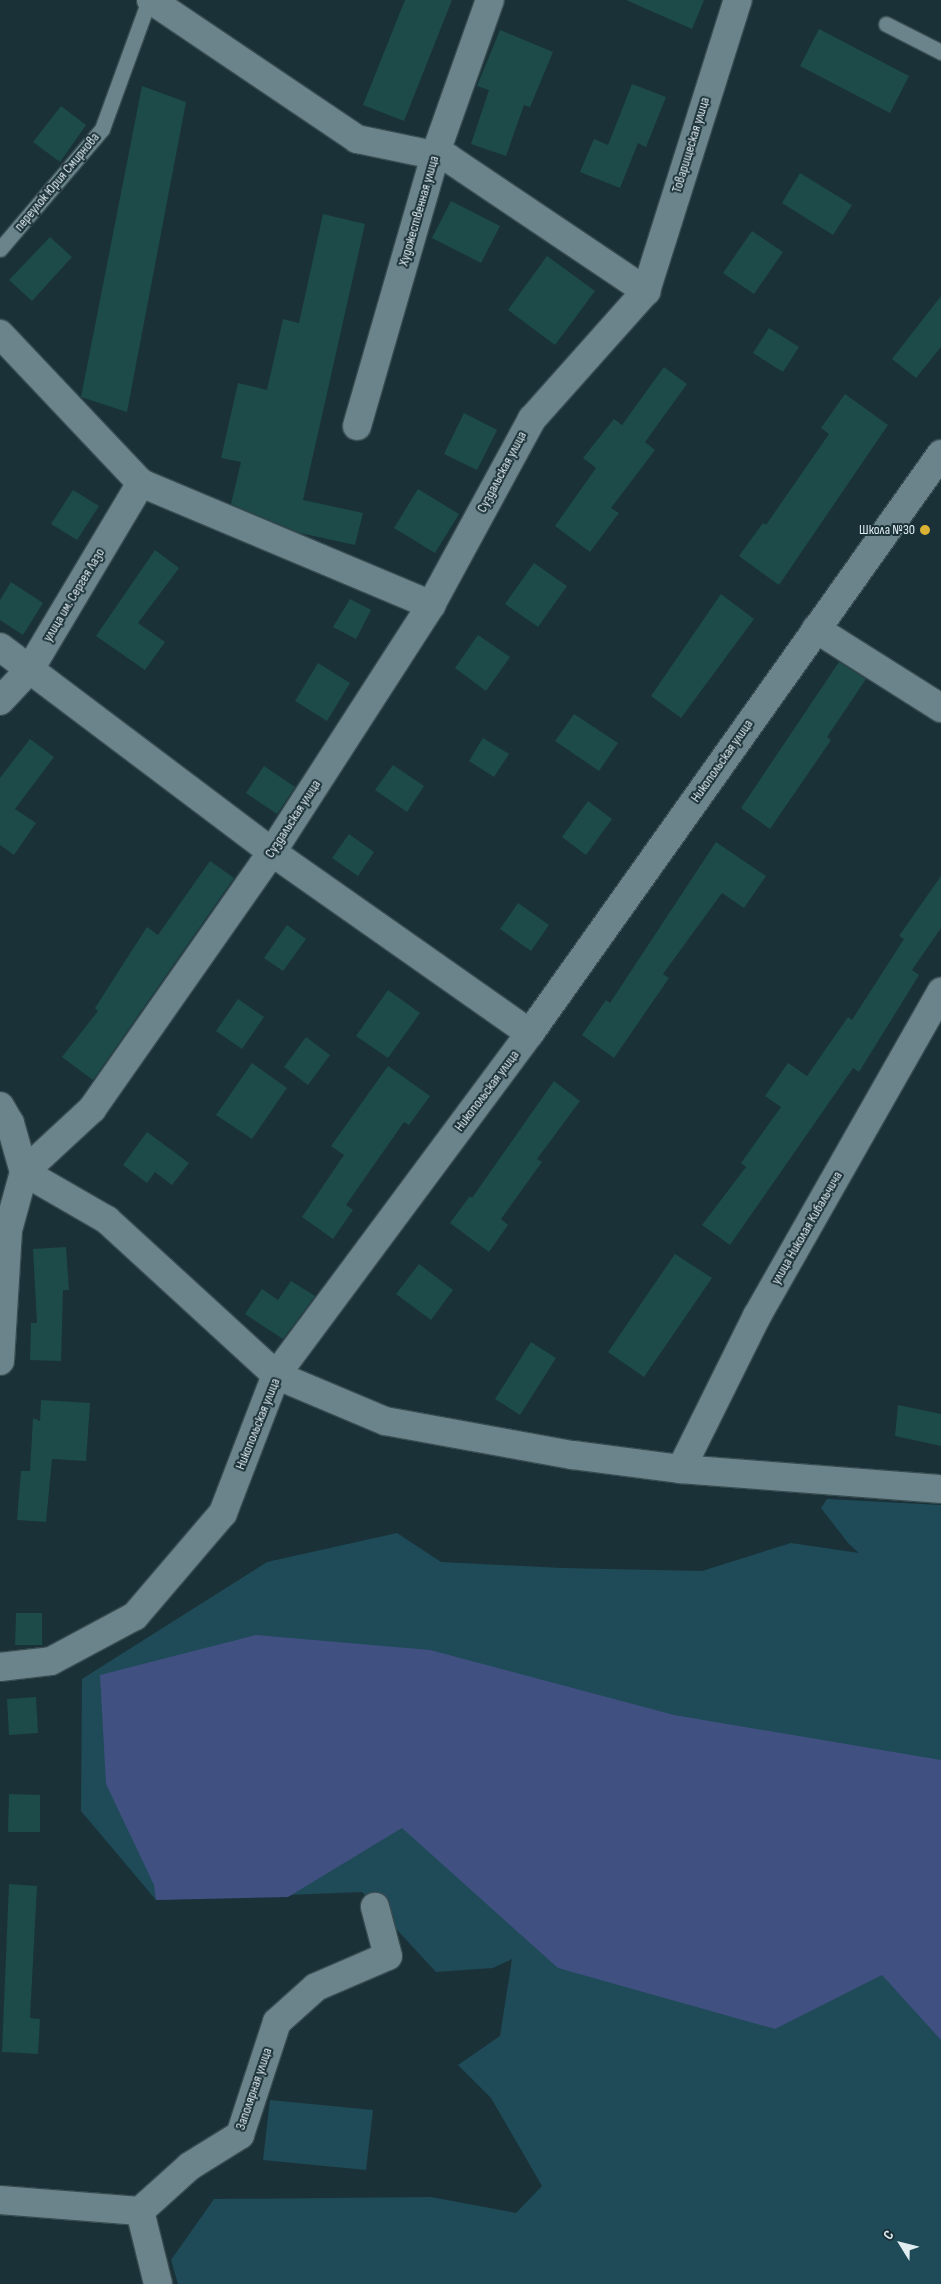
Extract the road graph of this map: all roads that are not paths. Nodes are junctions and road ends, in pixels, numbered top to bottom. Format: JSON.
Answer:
{"nodes":[{"id":1,"x":150,"y":0,"type":"edge"},
{"id":2,"x":490,"y":0,"type":"edge"},
{"id":3,"x":738,"y":0,"type":"edge"},
{"id":4,"x":886,"y":24,"type":"dead end"},
{"id":5,"x":941,"y":52,"type":"edge"},
{"id":6,"x":435,"y":155,"type":"junction"},
{"id":7,"x":0,"y":249,"type":"edge"},
{"id":8,"x":646,"y":291,"type":"junction"},
{"id":9,"x":0,"y":334,"type":"edge"},
{"id":10,"x":357,"y":426,"type":"dead end"},
{"id":11,"x":941,"y":454,"type":"edge"},
{"id":12,"x":141,"y":483,"type":"junction"},
{"id":13,"x":431,"y":605,"type":"junction"},
{"id":14,"x":816,"y":629,"type":"junction"},
{"id":15,"x":0,"y":647,"type":"edge"},
{"id":16,"x":30,"y":668,"type":"junction"},
{"id":17,"x":0,"y":701,"type":"edge"},
{"id":18,"x":941,"y":708,"type":"edge"},
{"id":19,"x":272,"y":852,"type":"junction"},
{"id":20,"x":941,"y":992,"type":"edge"},
{"id":21,"x":530,"y":1033,"type":"junction"},
{"id":22,"x":0,"y":1106,"type":"edge"},
{"id":23,"x":24,"y":1172,"type":"junction"},
{"id":24,"x":0,"y":1185,"type":"edge"},
{"id":25,"x":0,"y":1361,"type":"edge"},
{"id":26,"x":276,"y":1375,"type":"junction"},
{"id":27,"x":681,"y":1469,"type":"junction"},
{"id":28,"x":941,"y":1489,"type":"edge"},
{"id":29,"x":0,"y":1667,"type":"edge"},
{"id":30,"x":376,"y":1907,"type":"dead end"},
{"id":31,"x":0,"y":2200,"type":"edge"},
{"id":32,"x":140,"y":2211,"type":"junction"},
{"id":33,"x":158,"y":2284,"type":"edge"}],
"edges":[{"from":1,"to":6,"type":"street"},
{"from":1,"to":7,"type":"lane","name":"переулок Юрия Смирнова"},
{"from":2,"to":6,"type":"street","name":"Художественная улица"},
{"from":3,"to":8,"type":"street","name":"Товарищеская улица"},
{"from":4,"to":5,"type":"lane"},
{"from":6,"to":8,"type":"street"},
{"from":6,"to":10,"type":"street","name":"Художественная улица"},
{"from":8,"to":13,"type":"street","name":"Суздальская улица"},
{"from":9,"to":12,"type":"street"},
{"from":11,"to":14,"type":"street","name":"Никопольская улица"},
{"from":12,"to":13,"type":"street"},
{"from":12,"to":16,"type":"street","name":"улица им. Сергея Лазо"},
{"from":13,"to":19,"type":"street","name":"Суздальская улица"},
{"from":14,"to":18,"type":"street"},
{"from":14,"to":21,"type":"street","name":"Никопольская улица"},
{"from":15,"to":16,"type":"street"},
{"from":16,"to":17,"type":"street","name":"улица им. Сергея Лазо"},
{"from":16,"to":19,"type":"street"},
{"from":19,"to":21,"type":"street"},
{"from":19,"to":23,"type":"street","name":"Суздальская улица"},
{"from":20,"to":27,"type":"street","name":"улица Николая Кибальчича"},
{"from":21,"to":26,"type":"street","name":"Никопольская улица"},
{"from":22,"to":23,"type":"street"},
{"from":23,"to":24,"type":"street","name":"Суздальская улица"},
{"from":23,"to":25,"type":"street"},
{"from":23,"to":26,"type":"street"},
{"from":26,"to":27,"type":"street"},
{"from":26,"to":29,"type":"street","name":"Никопольская улица"},
{"from":27,"to":28,"type":"street"},
{"from":30,"to":32,"type":"street","name":"Заполярная улица"},
{"from":31,"to":32,"type":"street"},
{"from":32,"to":33,"type":"street"}]}
